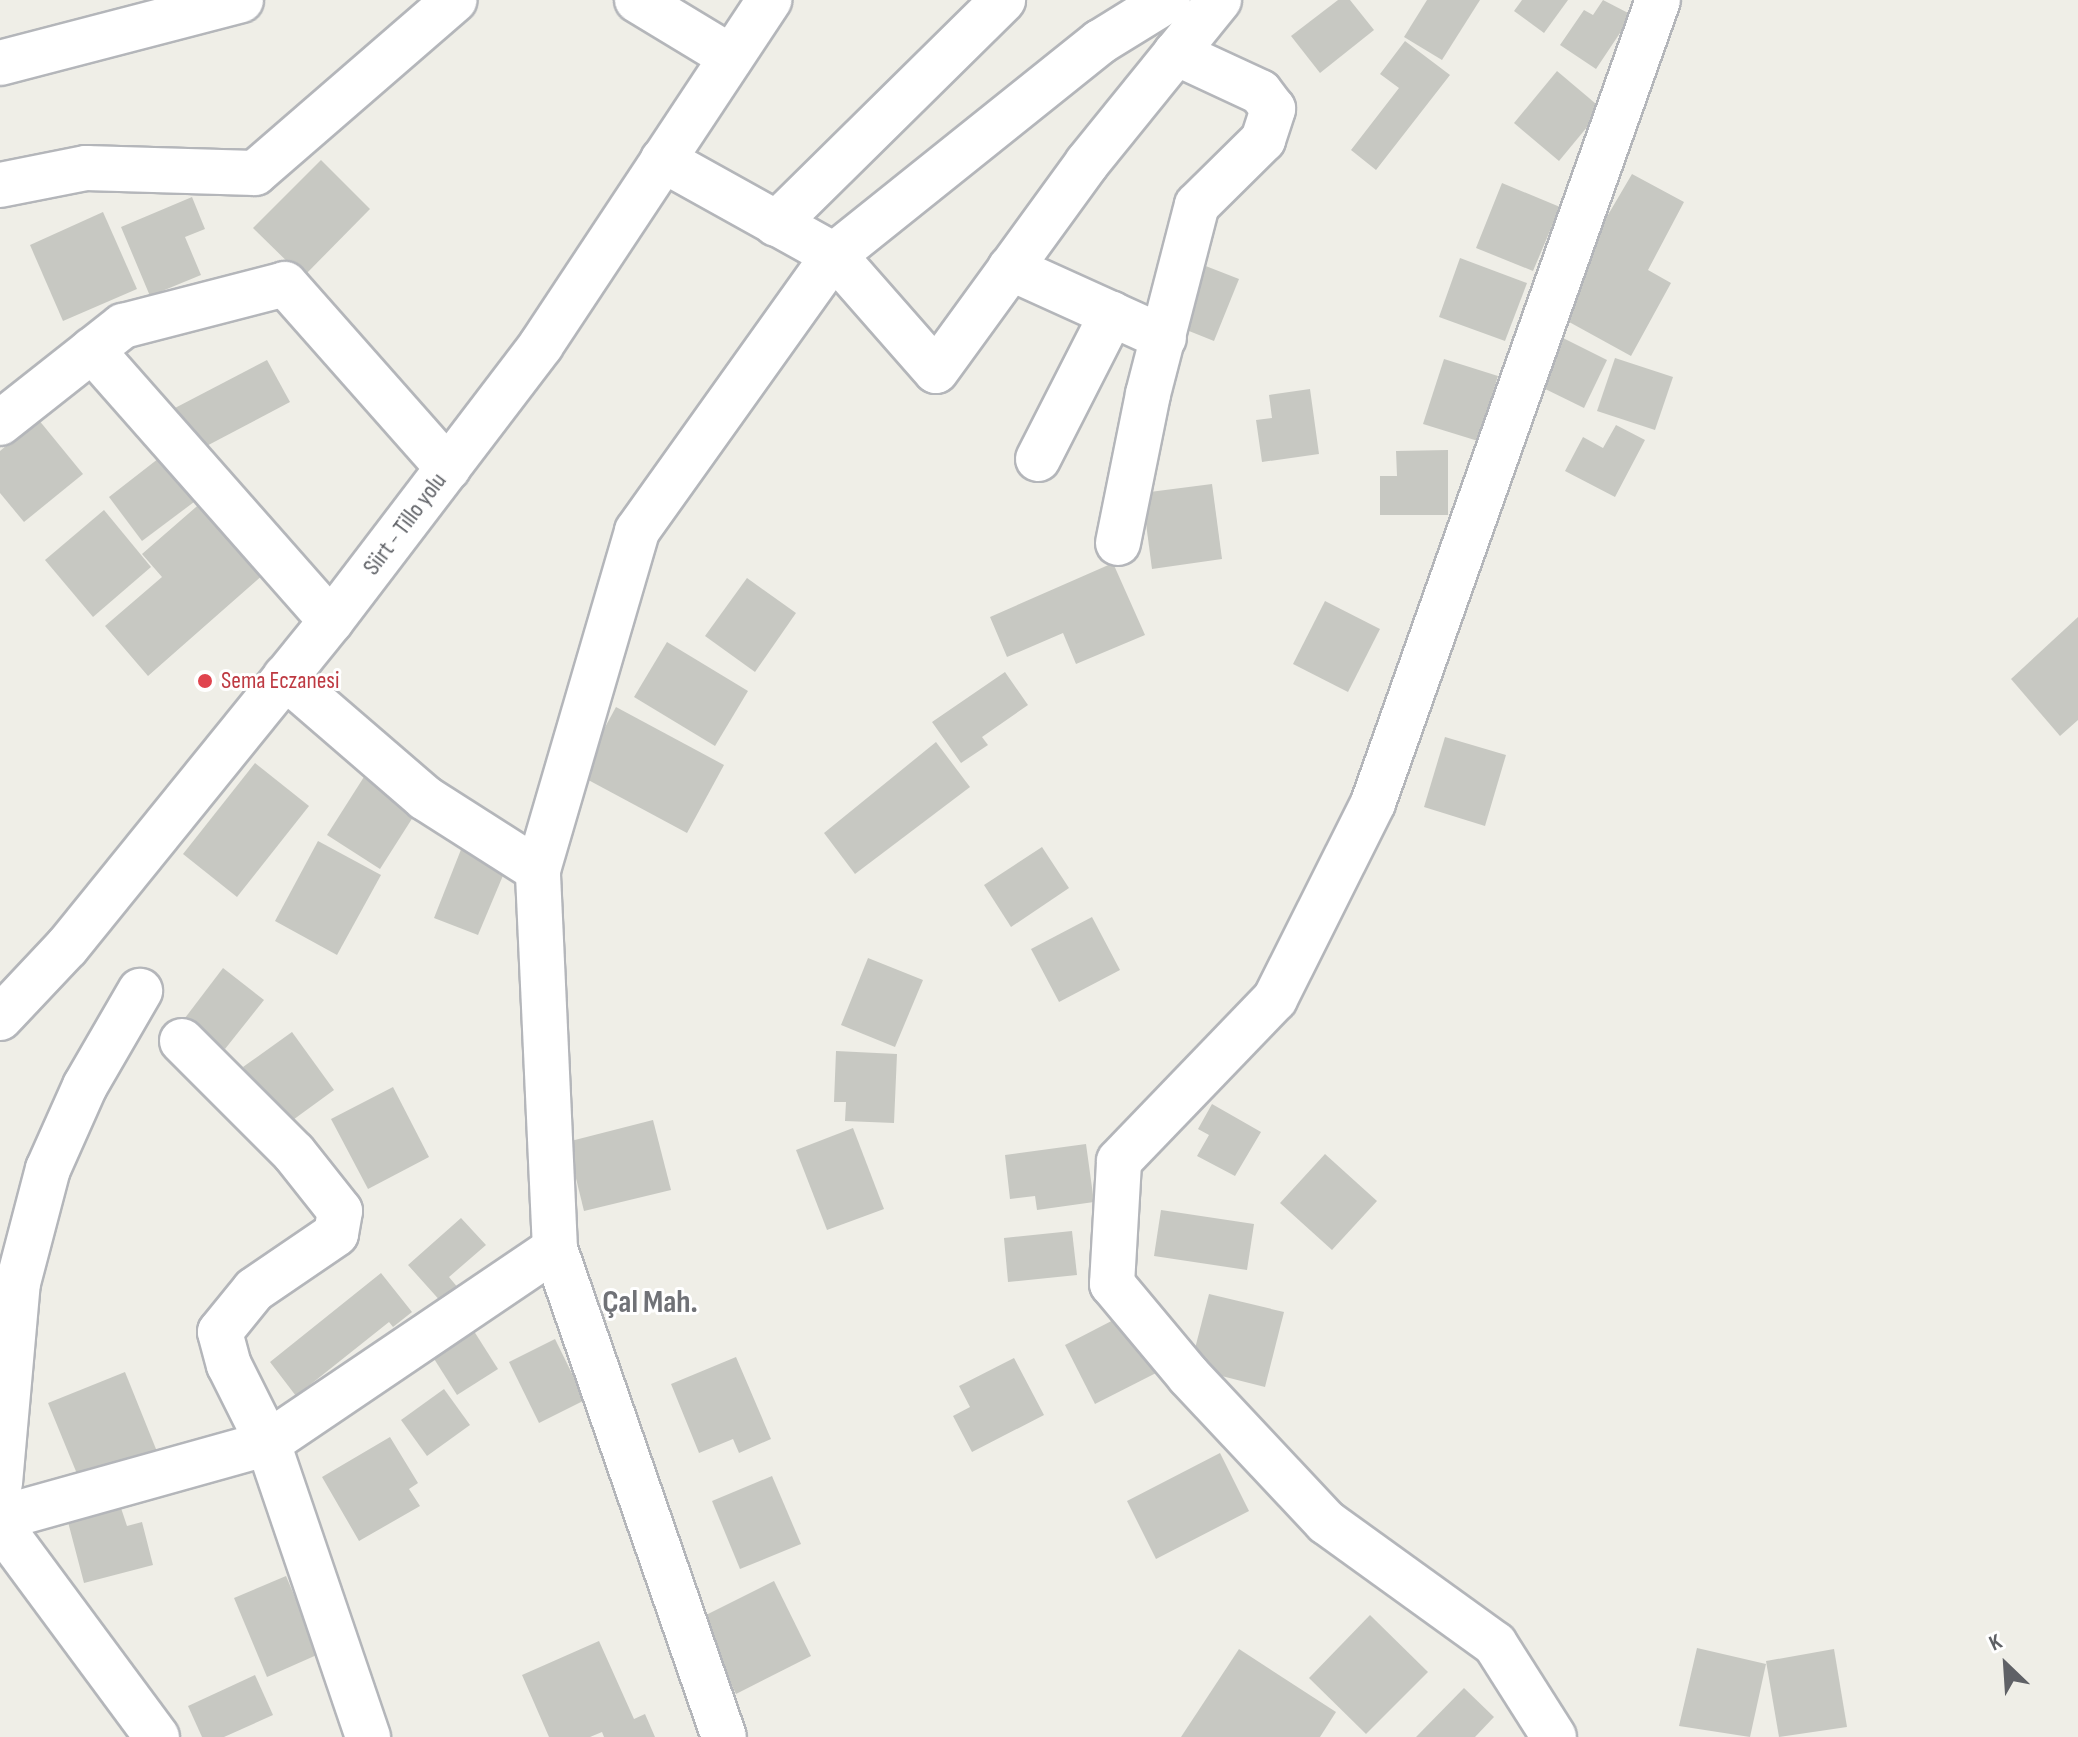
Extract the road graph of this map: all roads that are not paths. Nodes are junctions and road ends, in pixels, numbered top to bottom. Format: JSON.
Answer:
{"nodes":[{"id":1,"x":241,"y":0,"type":"edge"},
{"id":2,"x":455,"y":0,"type":"edge"},
{"id":3,"x":637,"y":0,"type":"edge"},
{"id":4,"x":769,"y":0,"type":"edge"},
{"id":5,"x":1003,"y":0,"type":"edge"},
{"id":6,"x":1168,"y":0,"type":"edge"},
{"id":7,"x":1219,"y":0,"type":"edge"},
{"id":8,"x":1658,"y":0,"type":"edge"},
{"id":9,"x":1176,"y":53,"type":"junction"},
{"id":10,"x":731,"y":57,"type":"junction"},
{"id":11,"x":0,"y":63,"type":"edge"},
{"id":12,"x":663,"y":160,"type":"junction"},
{"id":13,"x":0,"y":185,"type":"edge"},
{"id":14,"x":776,"y":224,"type":"junction"},
{"id":15,"x":834,"y":255,"type":"junction"},
{"id":16,"x":1010,"y":268,"type":"junction"},
{"id":17,"x":1112,"y":314,"type":"junction"},
{"id":18,"x":1164,"y":338,"type":"junction"},
{"id":19,"x":92,"y":350,"type":"junction"},
{"id":20,"x":0,"y":423,"type":"edge"},
{"id":21,"x":1038,"y":459,"type":"dead end"},
{"id":22,"x":448,"y":468,"type":"junction"},
{"id":23,"x":1118,"y":543,"type":"dead end"},
{"id":24,"x":331,"y":621,"type":"junction"},
{"id":25,"x":285,"y":677,"type":"junction"},
{"id":26,"x":538,"y":870,"type":"junction"},
{"id":27,"x":140,"y":991,"type":"dead end"},
{"id":28,"x":0,"y":1018,"type":"edge"},
{"id":29,"x":182,"y":1041,"type":"dead end"},
{"id":30,"x":555,"y":1249,"type":"junction"},
{"id":31,"x":268,"y":1443,"type":"junction"},
{"id":32,"x":0,"y":1483,"type":"edge"},
{"id":33,"x":0,"y":1518,"type":"edge"},
{"id":34,"x":0,"y":1525,"type":"edge"},
{"id":35,"x":157,"y":1737,"type":"edge"},
{"id":36,"x":368,"y":1737,"type":"edge"},
{"id":37,"x":724,"y":1737,"type":"edge"},
{"id":38,"x":1554,"y":1737,"type":"edge"}],
"edges":[{"from":1,"to":11,"type":"street"},
{"from":2,"to":13,"type":"street"},
{"from":3,"to":10,"type":"street"},
{"from":4,"to":10,"type":"street","name":"Siirt - Tillo yolu"},
{"from":5,"to":14,"type":"street"},
{"from":6,"to":15,"type":"street"},
{"from":7,"to":9,"type":"street"},
{"from":8,"to":38,"type":"street"},
{"from":9,"to":16,"type":"street"},
{"from":9,"to":18,"type":"street"},
{"from":10,"to":12,"type":"street","name":"Siirt - Tillo yolu"},
{"from":12,"to":14,"type":"street"},
{"from":12,"to":22,"type":"street","name":"Siirt - Tillo yolu"},
{"from":14,"to":15,"type":"street"},
{"from":15,"to":16,"type":"street"},
{"from":15,"to":26,"type":"street"},
{"from":16,"to":17,"type":"street"},
{"from":17,"to":18,"type":"street"},
{"from":17,"to":21,"type":"street"},
{"from":18,"to":23,"type":"street"},
{"from":19,"to":20,"type":"street"},
{"from":19,"to":22,"type":"street"},
{"from":19,"to":24,"type":"street"},
{"from":22,"to":24,"type":"street","name":"Siirt - Tillo yolu"},
{"from":24,"to":25,"type":"street","name":"Siirt - Tillo yolu"},
{"from":25,"to":26,"type":"street"},
{"from":25,"to":28,"type":"street","name":"Siirt - Tillo yolu"},
{"from":26,"to":30,"type":"street"},
{"from":27,"to":32,"type":"street"},
{"from":29,"to":31,"type":"street"},
{"from":30,"to":31,"type":"street"},
{"from":30,"to":37,"type":"street"},
{"from":31,"to":33,"type":"street"},
{"from":31,"to":36,"type":"street"},
{"from":34,"to":35,"type":"street"}]}
